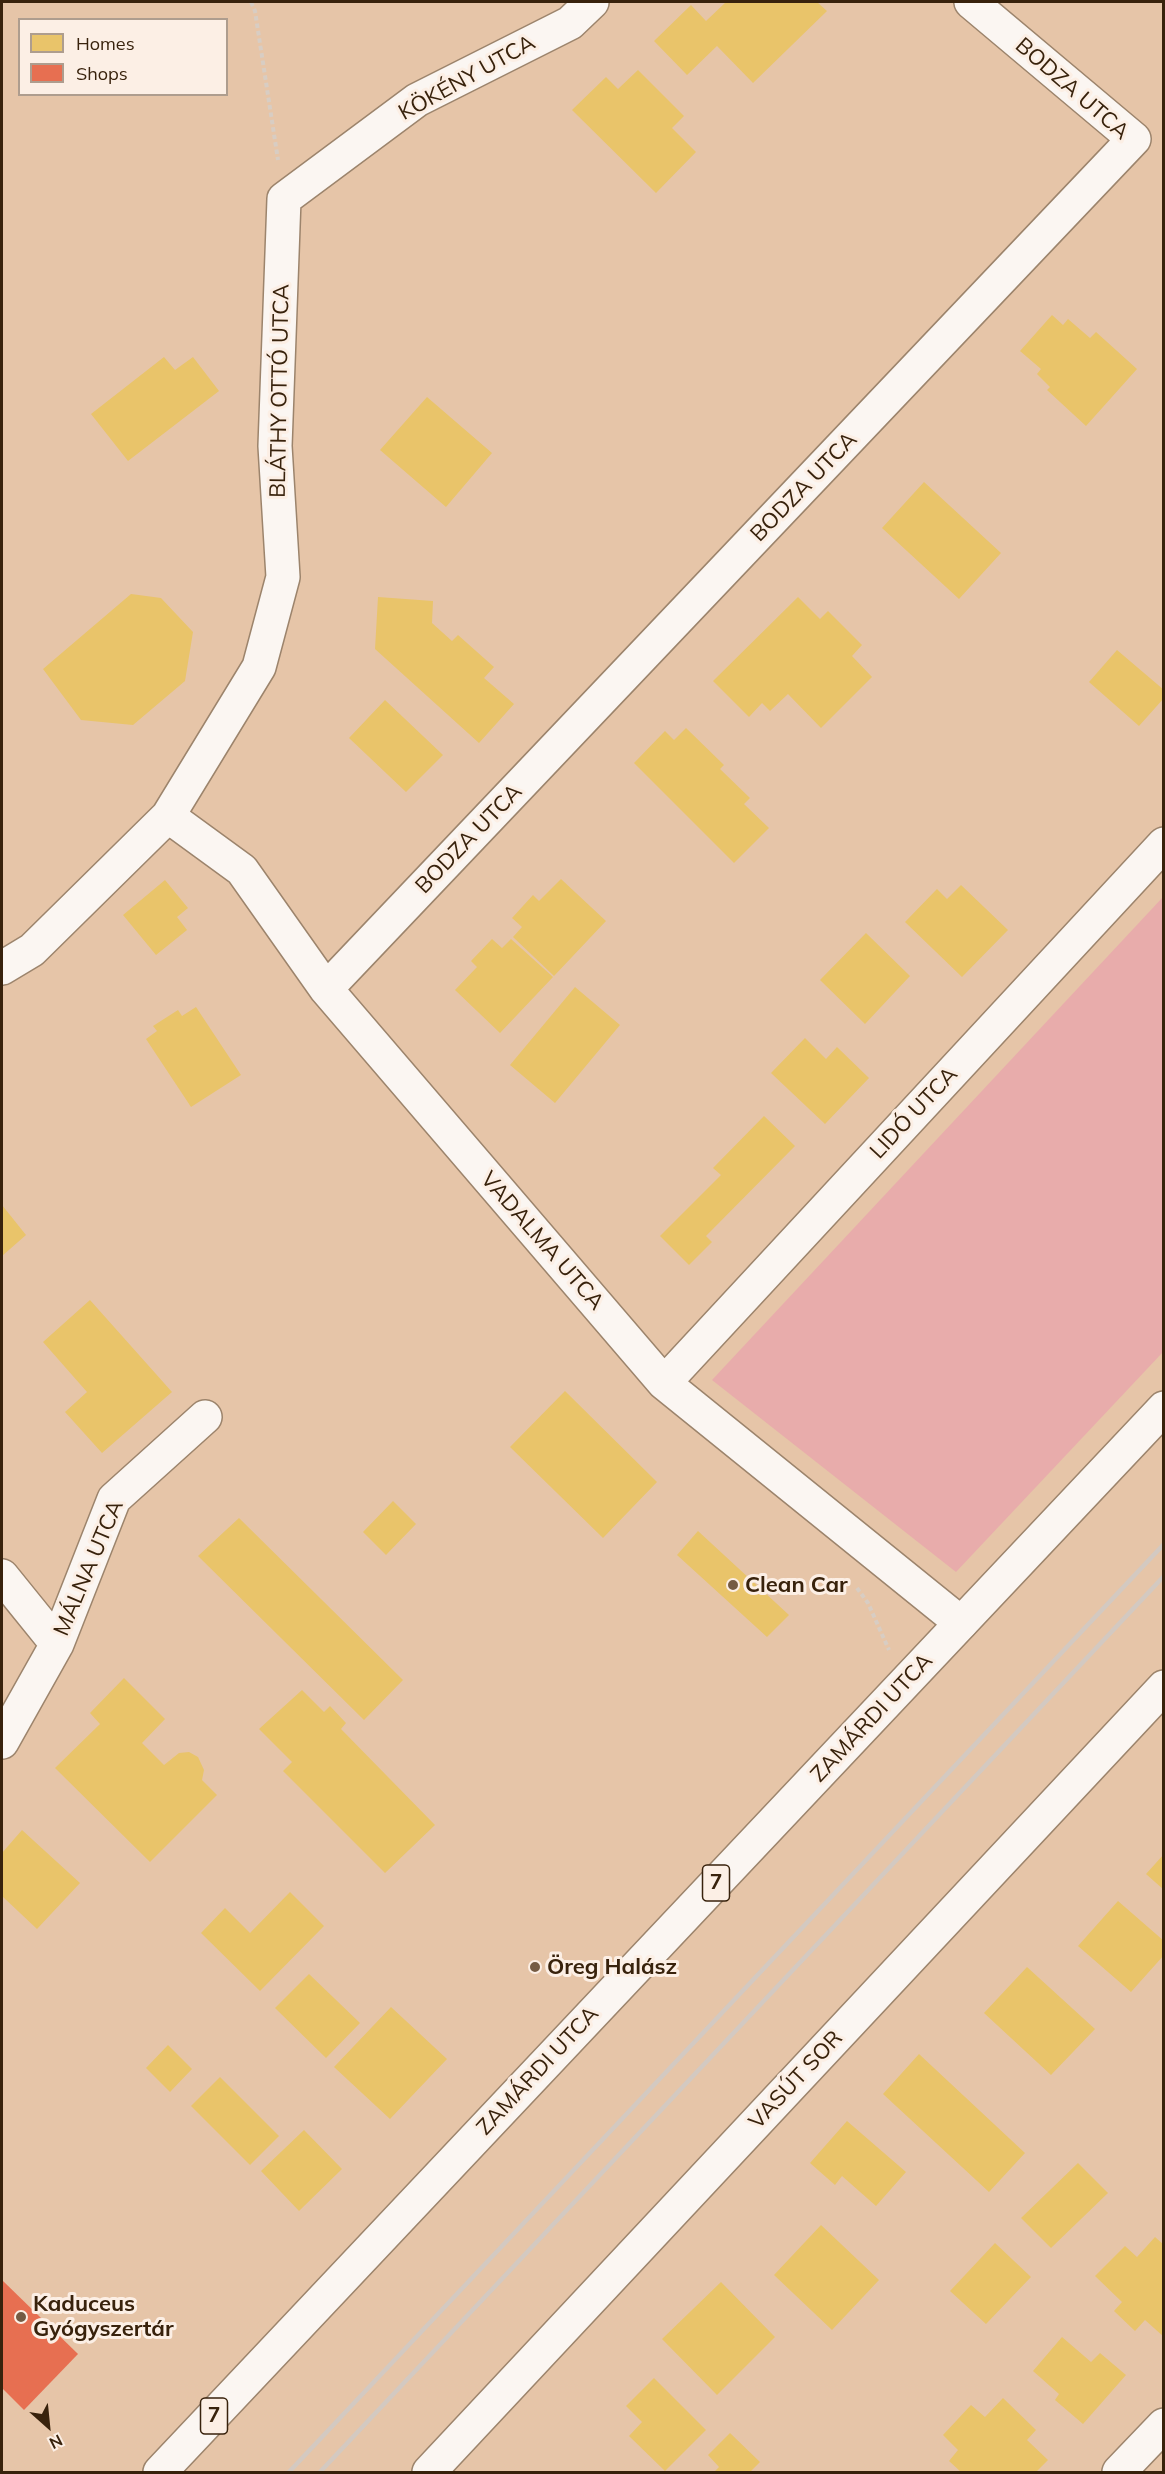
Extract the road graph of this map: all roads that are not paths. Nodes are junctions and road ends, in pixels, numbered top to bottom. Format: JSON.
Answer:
{"nodes":[{"id":1,"x":592,"y":2,"type":"edge"},
{"id":2,"x":971,"y":2,"type":"edge"},
{"id":3,"x":284,"y":199,"type":"joint"},
{"id":4,"x":168,"y":816,"type":"junction"},
{"id":5,"x":1164,"y":844,"type":"edge"},
{"id":6,"x":2,"y":968,"type":"edge"},
{"id":7,"x":326,"y":989,"type":"junction"},
{"id":8,"x":664,"y":1383,"type":"junction"},
{"id":9,"x":1164,"y":1408,"type":"edge"},
{"id":10,"x":205,"y":1417,"type":"dead end"},
{"id":11,"x":2,"y":1576,"type":"edge"},
{"id":12,"x":961,"y":1623,"type":"junction"},
{"id":13,"x":57,"y":1644,"type":"junction"},
{"id":14,"x":1164,"y":1687,"type":"edge"},
{"id":15,"x":2,"y":1742,"type":"edge"},
{"id":16,"x":1164,"y":2425,"type":"edge"},
{"id":17,"x":160,"y":2472,"type":"edge"},
{"id":18,"x":429,"y":2472,"type":"edge"},
{"id":19,"x":1119,"y":2472,"type":"edge"}],
"edges":[{"from":1,"to":3,"type":"street","name":"KÖKÉNY UTCA"},
{"from":2,"to":7,"type":"street","name":"BODZA UTCA"},
{"from":3,"to":4,"type":"street","name":"BLÁTHY OTTÓ UTCA"},
{"from":4,"to":6,"type":"street","name":"BLÁTHY OTTÓ UTCA"},
{"from":4,"to":7,"type":"street","name":"VADALMA UTCA"},
{"from":5,"to":8,"type":"street","name":"LIDÓ UTCA"},
{"from":7,"to":8,"type":"street","name":"VADALMA UTCA"},
{"from":8,"to":12,"type":"street","name":"VADALMA UTCA"},
{"from":9,"to":12,"type":"street","name":"ZAMÁRDI UTCA","number":"7"},
{"from":10,"to":13,"type":"street","name":"MÁLNA UTCA"},
{"from":11,"to":13,"type":"street"},
{"from":12,"to":17,"type":"street","name":"ZAMÁRDI UTCA","number":"7"},
{"from":13,"to":15,"type":"street","name":"MÁLNA UTCA"},
{"from":14,"to":18,"type":"street","name":"VASÚT SOR"},
{"from":16,"to":19,"type":"street"}]}
